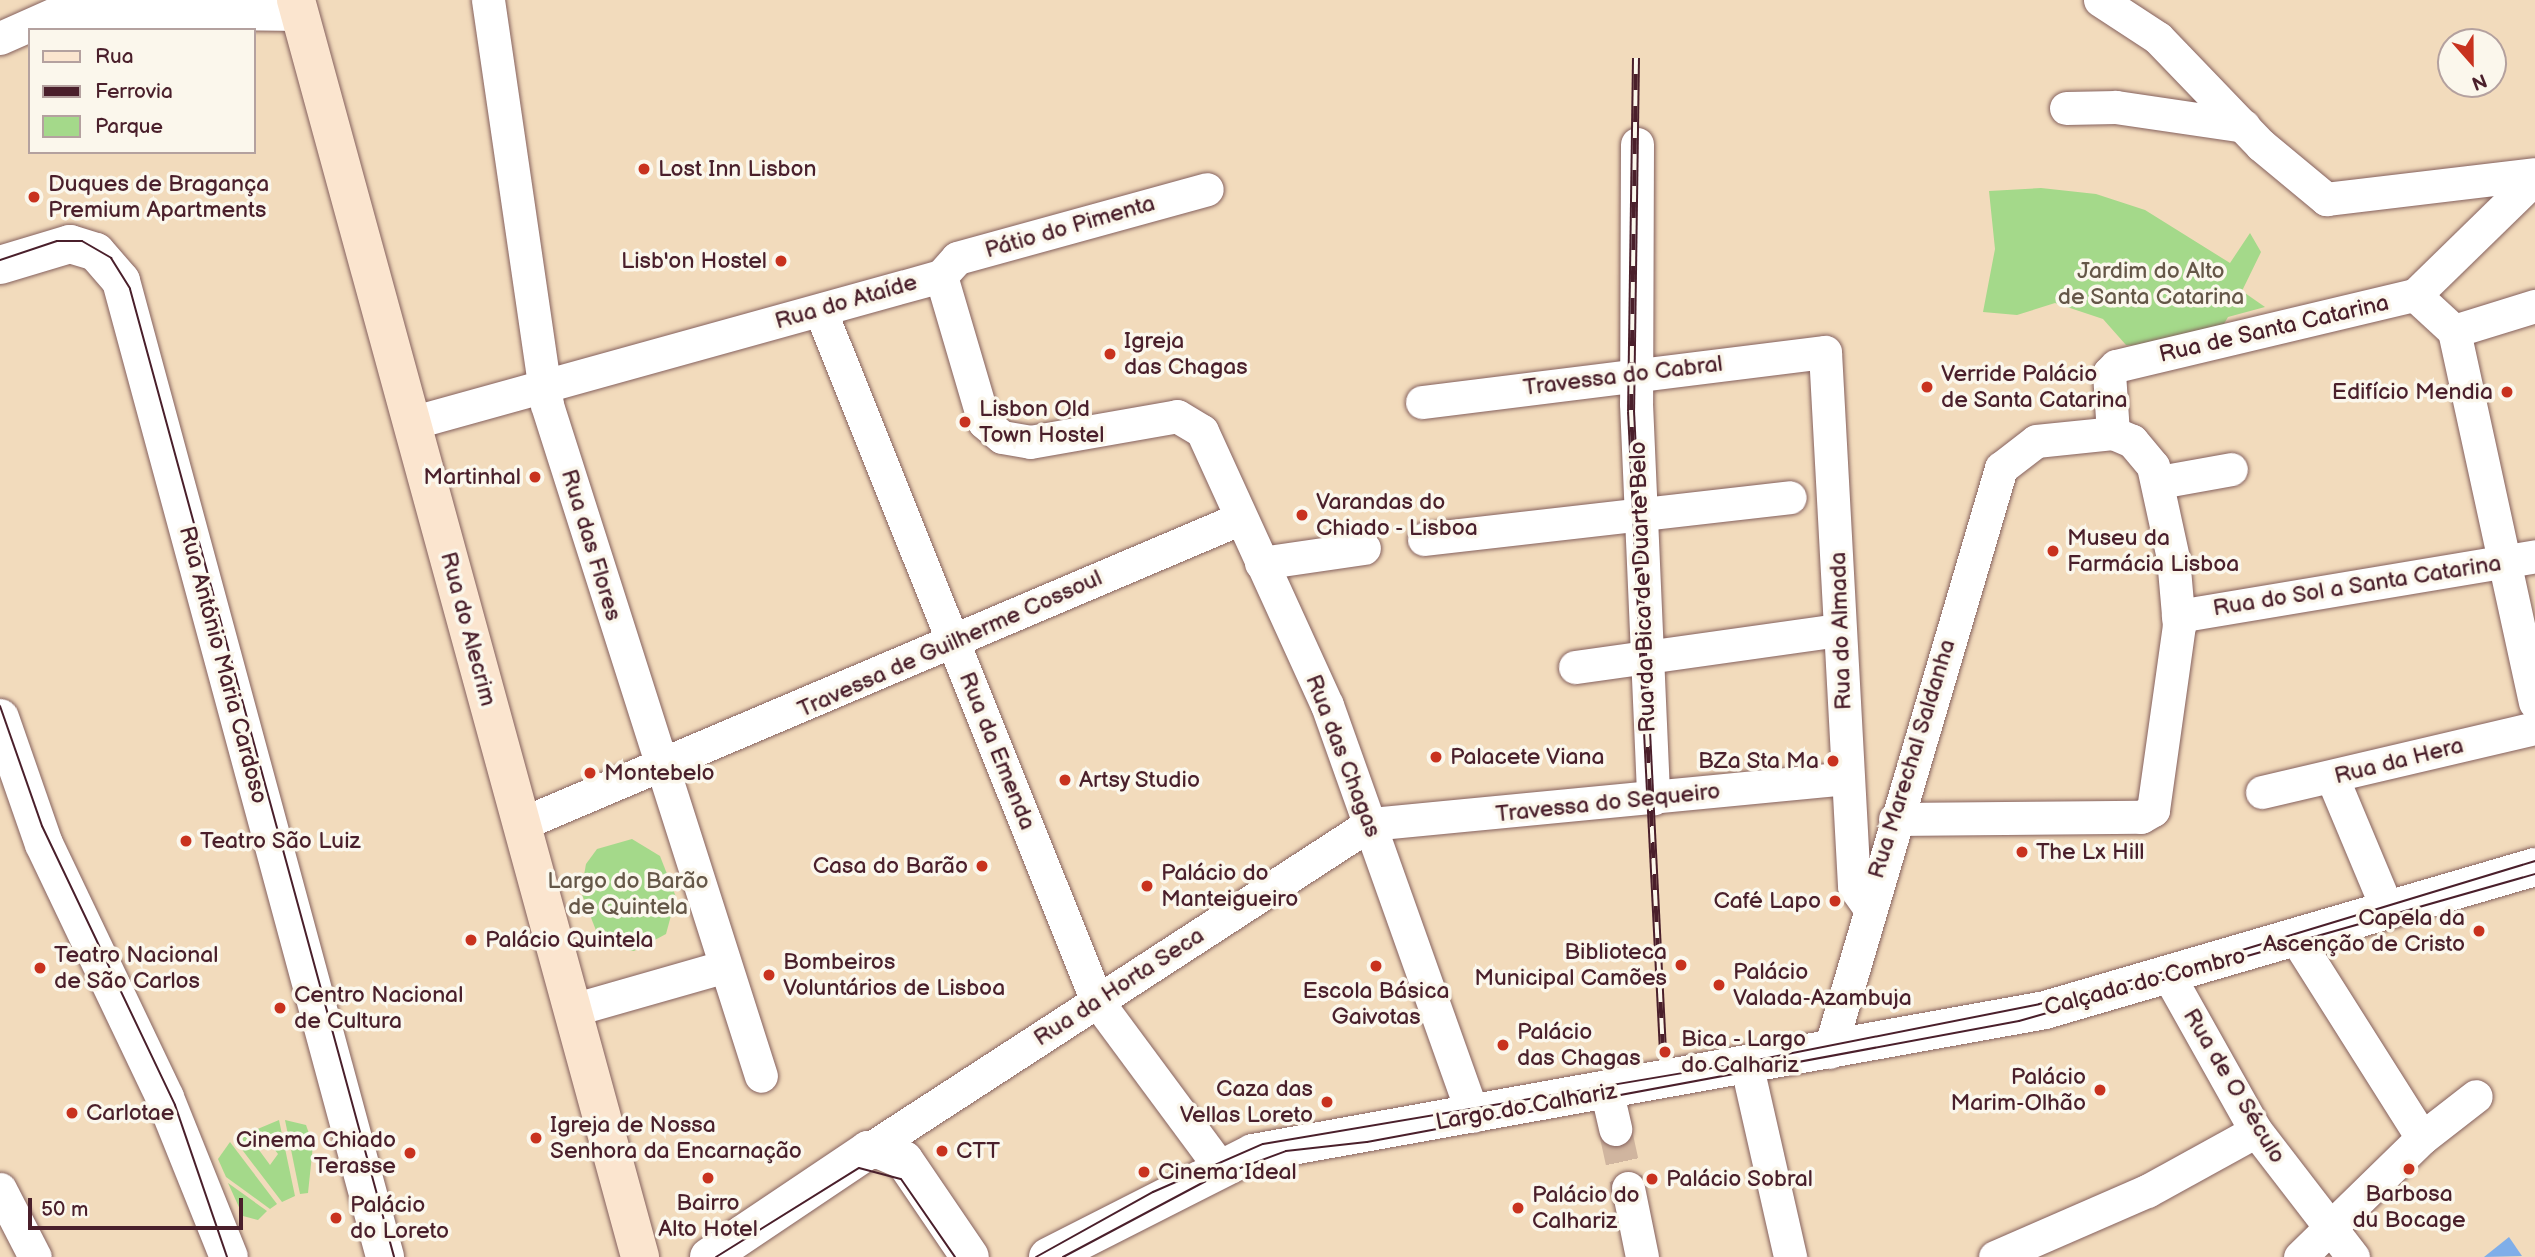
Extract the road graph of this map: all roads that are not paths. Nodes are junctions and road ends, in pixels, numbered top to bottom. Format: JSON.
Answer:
{"nodes":[{"id":1,"x":488,"y":0,"type":"edge"},
{"id":2,"x":2100,"y":0,"type":"edge"},
{"id":3,"x":297,"y":7,"type":"edge"},
{"id":4,"x":0,"y":38,"type":"edge"},
{"id":5,"x":2066,"y":108,"type":"dead end"},
{"id":6,"x":2244,"y":126,"type":"junction"},
{"id":7,"x":1637,"y":144,"type":"dead end"},
{"id":8,"x":2535,"y":176,"type":"edge"},
{"id":9,"x":1207,"y":189,"type":"dead end"},
{"id":10,"x":0,"y":265,"type":"edge"},
{"id":11,"x":941,"y":276,"type":"junction"},
{"id":12,"x":2415,"y":295,"type":"junction"},
{"id":13,"x":2535,"y":306,"type":"edge"},
{"id":14,"x":820,"y":310,"type":"junction"},
{"id":15,"x":2454,"y":331,"type":"junction"},
{"id":16,"x":1825,"y":352,"type":"joint"},
{"id":17,"x":1637,"y":375,"type":"junction"},
{"id":18,"x":545,"y":386,"type":"junction"},
{"id":19,"x":1422,"y":402,"type":"dead end"},
{"id":20,"x":1178,"y":416,"type":"joint"},
{"id":21,"x":411,"y":423,"type":"junction"},
{"id":22,"x":2113,"y":433,"type":"junction"},
{"id":23,"x":2231,"y":469,"type":"dead end"},
{"id":24,"x":2159,"y":482,"type":"junction"},
{"id":25,"x":1790,"y":496,"type":"dead end"},
{"id":26,"x":1640,"y":516,"type":"junction"},
{"id":27,"x":1239,"y":519,"type":"junction"},
{"id":28,"x":1424,"y":540,"type":"dead end"},
{"id":29,"x":1364,"y":548,"type":"dead end"},
{"id":30,"x":2520,"y":559,"type":"edge"},
{"id":31,"x":1261,"y":563,"type":"junction"},
{"id":32,"x":2178,"y":616,"type":"junction"},
{"id":33,"x":1825,"y":632,"type":"dead end"},
{"id":34,"x":954,"y":643,"type":"junction"},
{"id":35,"x":1646,"y":658,"type":"junction"},
{"id":36,"x":1575,"y":667,"type":"dead end"},
{"id":37,"x":2535,"y":702,"type":"edge"},
{"id":38,"x":0,"y":718,"type":"edge"},
{"id":39,"x":2535,"y":728,"type":"edge"},
{"id":40,"x":661,"y":769,"type":"junction"},
{"id":41,"x":2332,"y":777,"type":"junction"},
{"id":42,"x":1846,"y":778,"type":"junction"},
{"id":43,"x":2262,"y":792,"type":"dead end"},
{"id":44,"x":1653,"y":799,"type":"junction"},
{"id":45,"x":1895,"y":819,"type":"junction"},
{"id":46,"x":521,"y":824,"type":"junction"},
{"id":47,"x":1370,"y":824,"type":"junction"},
{"id":48,"x":2535,"y":867,"type":"edge"},
{"id":49,"x":1868,"y":905,"type":"junction"},
{"id":50,"x":2388,"y":911,"type":"junction"},
{"id":51,"x":2297,"y":940,"type":"junction"},
{"id":52,"x":723,"y":967,"type":"junction"},
{"id":53,"x":2170,"y":978,"type":"junction"},
{"id":54,"x":1097,"y":1001,"type":"junction"},
{"id":55,"x":572,"y":1010,"type":"junction"},
{"id":56,"x":1829,"y":1052,"type":"junction"},
{"id":57,"x":1747,"y":1067,"type":"junction"},
{"id":58,"x":761,"y":1076,"type":"dead end"},
{"id":59,"x":2476,"y":1096,"type":"dead end"},
{"id":60,"x":1474,"y":1116,"type":"junction"},
{"id":61,"x":2256,"y":1131,"type":"junction"},
{"id":62,"x":2423,"y":1138,"type":"junction"},
{"id":63,"x":868,"y":1150,"type":"junction"},
{"id":64,"x":1219,"y":1166,"type":"junction"},
{"id":65,"x":1628,"y":1188,"type":"tunnel mouth"},
{"id":66,"x":0,"y":1189,"type":"edge"},
{"id":67,"x":2327,"y":1225,"type":"junction"},
{"id":68,"x":961,"y":1249,"type":"edge"},
{"id":69,"x":36,"y":1257,"type":"edge"},
{"id":70,"x":229,"y":1257,"type":"edge"},
{"id":71,"x":385,"y":1257,"type":"edge"},
{"id":72,"x":640,"y":1257,"type":"edge"},
{"id":73,"x":709,"y":1257,"type":"edge"},
{"id":74,"x":1048,"y":1257,"type":"edge"},
{"id":75,"x":1642,"y":1257,"type":"edge"},
{"id":76,"x":1790,"y":1257,"type":"edge"},
{"id":77,"x":1995,"y":1257,"type":"edge"},
{"id":78,"x":2300,"y":1257,"type":"edge"},
{"id":79,"x":2353,"y":1257,"type":"edge"}],
"edges":[{"from":1,"to":18,"type":"street","name":"Rua das Flores"},
{"from":2,"to":6,"type":"street"},
{"from":3,"to":4,"type":"street"},
{"from":3,"to":21,"type":"main road","name":"Rua do Alecrim"},
{"from":5,"to":6,"type":"street"},
{"from":6,"to":8,"type":"street"},
{"from":7,"to":17,"type":"street","name":"Rua da Bica de Duarte Belo"},
{"from":8,"to":12,"type":"street","name":"Rua de Santa Catarina"},
{"from":9,"to":11,"type":"street","name":"Pátio do Pimenta"},
{"from":10,"to":71,"type":"street","name":"Rua António Maria Cardoso"},
{"from":11,"to":14,"type":"street","name":"Rua do Ataíde"},
{"from":11,"to":20,"type":"street","name":"Rua do Ataíde"},
{"from":12,"to":15,"type":"street"},
{"from":12,"to":22,"type":"street","name":"Rua de Santa Catarina"},
{"from":13,"to":15,"type":"street"},
{"from":14,"to":18,"type":"street","name":"Rua do Ataíde"},
{"from":14,"to":34,"type":"street","name":"Rua da Emenda"},
{"from":15,"to":30,"type":"street"},
{"from":16,"to":17,"type":"street","name":"Travessa do Cabral"},
{"from":16,"to":42,"type":"street","name":"Rua do Almada"},
{"from":17,"to":19,"type":"street","name":"Travessa do Cabral"},
{"from":17,"to":26,"type":"street","name":"Rua da Bica de Duarte Belo"},
{"from":18,"to":21,"type":"street","name":"Rua do Ataíde"},
{"from":18,"to":40,"type":"street","name":"Rua das Flores"},
{"from":20,"to":27,"type":"street","name":"Rua das Chagas"},
{"from":21,"to":46,"type":"main road","name":"Rua do Alecrim"},
{"from":22,"to":24,"type":"street"},
{"from":22,"to":45,"type":"street","name":"Rua Marechal Saldanha"},
{"from":23,"to":24,"type":"street"},
{"from":24,"to":32,"type":"street"},
{"from":25,"to":26,"type":"street"},
{"from":26,"to":28,"type":"street"},
{"from":26,"to":35,"type":"street","name":"Rua da Bica de Duarte Belo"},
{"from":27,"to":31,"type":"street","name":"Rua das Chagas"},
{"from":27,"to":34,"type":"street","name":"Travessa de Guilherme Cossoul"},
{"from":29,"to":31,"type":"street"},
{"from":30,"to":32,"type":"street","name":"Rua do Sol a Santa Catarina"},
{"from":30,"to":37,"type":"street"},
{"from":31,"to":47,"type":"street","name":"Rua das Chagas"},
{"from":32,"to":45,"type":"street"},
{"from":33,"to":35,"type":"street"},
{"from":34,"to":40,"type":"street","name":"Travessa de Guilherme Cossoul"},
{"from":34,"to":54,"type":"street","name":"Rua da Emenda"},
{"from":35,"to":36,"type":"street"},
{"from":35,"to":44,"type":"street","name":"Rua da Bica de Duarte Belo"},
{"from":38,"to":70,"type":"street"},
{"from":39,"to":41,"type":"street","name":"Rua da Hera"},
{"from":40,"to":46,"type":"street"},
{"from":40,"to":52,"type":"street","name":"Rua das Flores"},
{"from":41,"to":43,"type":"street","name":"Rua da Hera"},
{"from":41,"to":50,"type":"street"},
{"from":42,"to":44,"type":"street","name":"Travessa do Sequeiro"},
{"from":42,"to":49,"type":"street","name":"Rua do Almada"},
{"from":44,"to":47,"type":"street","name":"Travessa do Sequeiro"},
{"from":45,"to":49,"type":"street","name":"Rua Marechal Saldanha"},
{"from":46,"to":55,"type":"main road","name":"Rua do Alecrim"},
{"from":47,"to":54,"type":"street","name":"Rua da Horta Seca"},
{"from":47,"to":60,"type":"street","name":"Rua das Chagas"},
{"from":48,"to":50,"type":"street","name":"Calçada do Combro"},
{"from":49,"to":56,"type":"street","name":"Rua Marechal Saldanha"},
{"from":50,"to":51,"type":"street","name":"Calçada do Combro"},
{"from":51,"to":53,"type":"street","name":"Calçada do Combro"},
{"from":51,"to":62,"type":"street"},
{"from":52,"to":55,"type":"street"},
{"from":52,"to":58,"type":"street","name":"Rua das Flores"},
{"from":53,"to":56,"type":"street","name":"Calçada do Combro"},
{"from":53,"to":61,"type":"street","name":"Rua de O Século"},
{"from":54,"to":63,"type":"street","name":"Rua da Horta Seca"},
{"from":54,"to":64,"type":"street","name":"Rua da Emenda"},
{"from":55,"to":72,"type":"main road","name":"Rua do Alecrim"},
{"from":56,"to":57,"type":"street","name":"Calçada do Combro"},
{"from":57,"to":60,"type":"street","name":"Largo do Calhariz"},
{"from":57,"to":76,"type":"street"},
{"from":59,"to":62,"type":"street"},
{"from":60,"to":64,"type":"street","name":"Largo do Calhariz"},
{"from":61,"to":67,"type":"street","name":"Rua de O Século"},
{"from":61,"to":77,"type":"street"},
{"from":62,"to":67,"type":"street"},
{"from":63,"to":68,"type":"street"},
{"from":63,"to":73,"type":"street"},
{"from":64,"to":74,"type":"street","name":"Largo do Calhariz"},
{"from":65,"to":75,"type":"street"},
{"from":66,"to":69,"type":"street"},
{"from":67,"to":78,"type":"street"},
{"from":67,"to":79,"type":"street","name":"Rua de O Século"}]}
